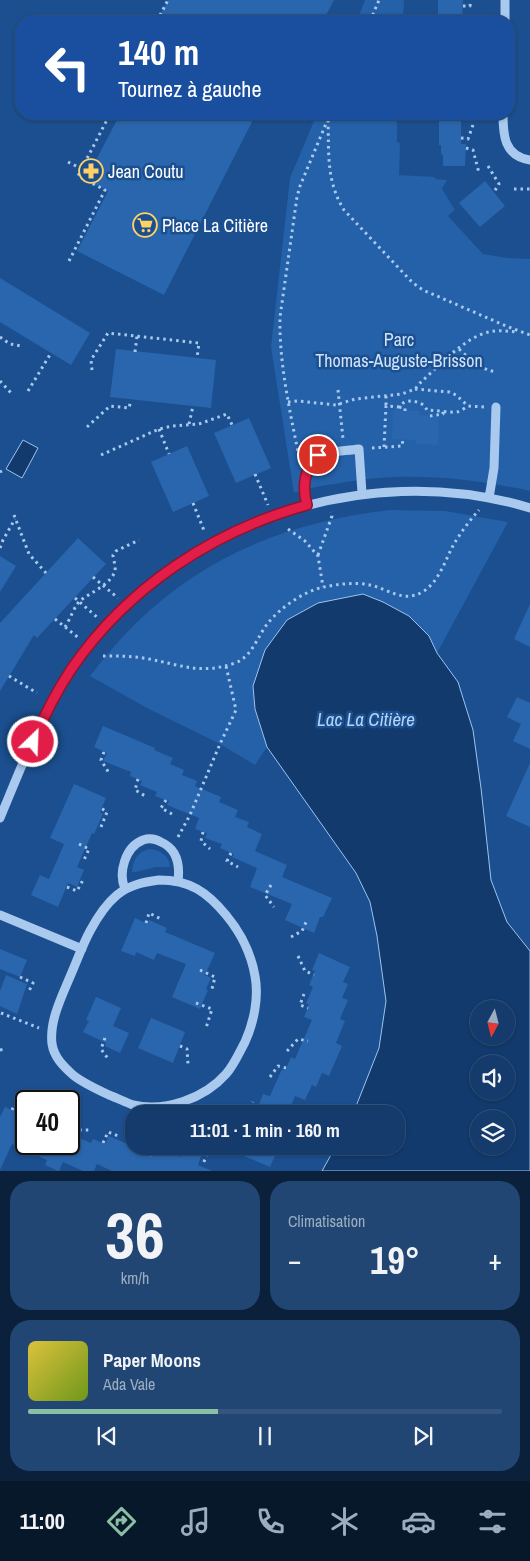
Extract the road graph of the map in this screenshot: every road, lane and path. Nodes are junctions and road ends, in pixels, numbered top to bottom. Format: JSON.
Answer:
{"nodes":[{"id":1,"x":168,"y":0,"type":"edge"},
{"id":2,"x":379,"y":0,"type":"edge"},
{"id":3,"x":471,"y":0,"type":"edge"},
{"id":4,"x":505,"y":0,"type":"edge"},
{"id":5,"x":463,"y":6,"type":"dead end"},
{"id":6,"x":160,"y":15,"type":"edge"},
{"id":7,"x":373,"y":15,"type":"edge"},
{"id":8,"x":505,"y":15,"type":"edge"},
{"id":9,"x":107,"y":120,"type":"edge"},
{"id":10,"x":327,"y":120,"type":"edge"},
{"id":11,"x":329,"y":120,"type":"edge"},
{"id":12,"x":503,"y":120,"type":"edge"},
{"id":13,"x":474,"y":122,"type":"dead end"},
{"id":14,"x":461,"y":138,"type":"dead end"},
{"id":15,"x":466,"y":148,"type":"dead end"},
{"id":16,"x":530,"y":160,"type":"edge"},
{"id":17,"x":68,"y":162,"type":"dead end"},
{"id":18,"x":488,"y":166,"type":"dead end"},
{"id":19,"x":82,"y":169,"type":"junction"},
{"id":20,"x":479,"y":173,"type":"dead end"},
{"id":21,"x":514,"y":189,"type":"dead end"},
{"id":22,"x":530,"y":189,"type":"edge"},
{"id":23,"x":494,"y":192,"type":"dead end"},
{"id":24,"x":68,"y":261,"type":"dead end"},
{"id":25,"x":520,"y":332,"type":"junction"},
{"id":26,"x":530,"y":335,"type":"edge"},
{"id":27,"x":137,"y":336,"type":"junction"},
{"id":28,"x":0,"y":338,"type":"edge"},
{"id":29,"x":21,"y":346,"type":"dead end"},
{"id":30,"x":459,"y":349,"type":"junction"},
{"id":31,"x":135,"y":352,"type":"dead end"},
{"id":32,"x":51,"y":353,"type":"dead end"},
{"id":33,"x":197,"y":358,"type":"dead end"},
{"id":34,"x":92,"y":370,"type":"dead end"},
{"id":35,"x":496,"y":372,"type":"dead end"},
{"id":36,"x":0,"y":381,"type":"edge"},
{"id":37,"x":415,"y":389,"type":"junction"},
{"id":38,"x":338,"y":390,"type":"dead end"},
{"id":39,"x":28,"y":391,"type":"dead end"},
{"id":40,"x":12,"y":394,"type":"dead end"},
{"id":41,"x":386,"y":396,"type":"junction"},
{"id":42,"x":131,"y":400,"type":"dead end"},
{"id":43,"x":288,"y":402,"type":"junction"},
{"id":44,"x":340,"y":404,"type":"junction"},
{"id":45,"x":192,"y":406,"type":"dead end"},
{"id":46,"x":386,"y":406,"type":"junction"},
{"id":47,"x":398,"y":407,"type":"junction"},
{"id":48,"x":496,"y":407,"type":"dead end"},
{"id":49,"x":443,"y":410,"type":"junction"},
{"id":50,"x":405,"y":411,"type":"dead end"},
{"id":51,"x":430,"y":416,"type":"dead end"},
{"id":52,"x":189,"y":424,"type":"junction"},
{"id":53,"x":232,"y":425,"type":"dead end"},
{"id":54,"x":87,"y":427,"type":"dead end"},
{"id":55,"x":160,"y":429,"type":"junction"},
{"id":56,"x":342,"y":433,"type":"dead end"},
{"id":57,"x":403,"y":439,"type":"dead end"},
{"id":58,"x":384,"y":447,"type":"junction"},
{"id":59,"x":365,"y":448,"type":"dead end"},
{"id":60,"x":170,"y":454,"type":"dead end"},
{"id":61,"x":101,"y":455,"type":"dead end"},
{"id":62,"x":299,"y":460,"type":"dead end"},
{"id":63,"x":255,"y":474,"type":"dead end"},
{"id":64,"x":362,"y":493,"type":"junction"},
{"id":65,"x":489,"y":498,"type":"junction"},
{"id":66,"x":193,"y":503,"type":"dead end"},
{"id":67,"x":268,"y":505,"type":"dead end"},
{"id":68,"x":307,"y":505,"type":"junction"},
{"id":69,"x":530,"y":508,"type":"edge"},
{"id":70,"x":476,"y":513,"type":"dead end"},
{"id":71,"x":332,"y":516,"type":"dead end"},
{"id":72,"x":288,"y":529,"type":"dead end"},
{"id":73,"x":205,"y":533,"type":"dead end"},
{"id":74,"x":139,"y":540,"type":"dead end"},
{"id":75,"x":0,"y":548,"type":"edge"},
{"id":76,"x":318,"y":556,"type":"junction"},
{"id":77,"x":46,"y":573,"type":"dead end"},
{"id":78,"x":93,"y":578,"type":"dead end"},
{"id":79,"x":102,"y":585,"type":"junction"},
{"id":80,"x":323,"y":587,"type":"junction"},
{"id":81,"x":74,"y":598,"type":"dead end"},
{"id":82,"x":118,"y":598,"type":"dead end"},
{"id":83,"x":79,"y":601,"type":"junction"},
{"id":84,"x":98,"y":618,"type":"dead end"},
{"id":85,"x":55,"y":619,"type":"dead end"},
{"id":86,"x":65,"y":627,"type":"junction"},
{"id":87,"x":80,"y":639,"type":"dead end"},
{"id":88,"x":103,"y":656,"type":"dead end"},
{"id":89,"x":226,"y":666,"type":"junction"},
{"id":90,"x":10,"y":676,"type":"dead end"},
{"id":91,"x":38,"y":694,"type":"dead end"},
{"id":92,"x":104,"y":752,"type":"dead end"},
{"id":93,"x":109,"y":774,"type":"dead end"},
{"id":94,"x":138,"y":780,"type":"dead end"},
{"id":95,"x":147,"y":797,"type":"dead end"},
{"id":96,"x":166,"y":800,"type":"dead end"},
{"id":97,"x":101,"y":808,"type":"dead end"},
{"id":98,"x":172,"y":814,"type":"dead end"},
{"id":99,"x":0,"y":818,"type":"edge"},
{"id":100,"x":101,"y":827,"type":"dead end"},
{"id":101,"x":203,"y":832,"type":"dead end"},
{"id":102,"x":178,"y":837,"type":"dead end"},
{"id":103,"x":79,"y":844,"type":"dead end"},
{"id":104,"x":210,"y":848,"type":"dead end"},
{"id":105,"x":231,"y":852,"type":"dead end"},
{"id":106,"x":83,"y":862,"type":"dead end"},
{"id":107,"x":238,"y":867,"type":"dead end"},
{"id":108,"x":83,"y":880,"type":"dead end"},
{"id":109,"x":178,"y":881,"type":"junction"},
{"id":110,"x":271,"y":885,"type":"dead end"},
{"id":111,"x":67,"y":887,"type":"dead end"},
{"id":112,"x":125,"y":890,"type":"junction"},
{"id":113,"x":274,"y":907,"type":"dead end"},
{"id":114,"x":0,"y":915,"type":"edge"},
{"id":115,"x":162,"y":919,"type":"dead end"},
{"id":116,"x":307,"y":920,"type":"dead end"},
{"id":117,"x":146,"y":923,"type":"dead end"},
{"id":118,"x":291,"y":937,"type":"dead end"},
{"id":119,"x":82,"y":949,"type":"junction"},
{"id":120,"x":298,"y":956,"type":"dead end"},
{"id":121,"x":200,"y":970,"type":"dead end"},
{"id":122,"x":314,"y":975,"type":"dead end"},
{"id":123,"x":20,"y":977,"type":"dead end"},
{"id":124,"x":212,"y":989,"type":"dead end"},
{"id":125,"x":28,"y":993,"type":"dead end"},
{"id":126,"x":304,"y":994,"type":"dead end"},
{"id":127,"x":196,"y":1003,"type":"dead end"},
{"id":128,"x":308,"y":1008,"type":"dead end"},
{"id":129,"x":1,"y":1013,"type":"edge"},
{"id":130,"x":40,"y":1028,"type":"dead end"},
{"id":131,"x":206,"y":1028,"type":"dead end"},
{"id":132,"x":106,"y":1038,"type":"dead end"},
{"id":133,"x":308,"y":1041,"type":"dead end"},
{"id":134,"x":180,"y":1046,"type":"dead end"},
{"id":135,"x":6,"y":1049,"type":"dead end"},
{"id":136,"x":0,"y":1050,"type":"edge"},
{"id":137,"x":287,"y":1051,"type":"dead end"},
{"id":138,"x":110,"y":1060,"type":"dead end"},
{"id":139,"x":188,"y":1064,"type":"dead end"},
{"id":140,"x":286,"y":1068,"type":"dead end"},
{"id":141,"x":270,"y":1077,"type":"dead end"},
{"id":142,"x":252,"y":1102,"type":"dead end"},
{"id":143,"x":251,"y":1105,"type":"edge"},
{"id":144,"x":15,"y":1106,"type":"edge"},
{"id":145,"x":12,"y":1110,"type":"dead end"},
{"id":146,"x":80,"y":1130,"type":"edge"},
{"id":147,"x":89,"y":1130,"type":"dead end"},
{"id":148,"x":120,"y":1137,"type":"dead end"},
{"id":149,"x":103,"y":1143,"type":"dead end"},
{"id":150,"x":207,"y":1155,"type":"edge"},
{"id":151,"x":203,"y":1164,"type":"dead end"}],
"edges":[{"from":1,"to":6,"type":"path"},
{"from":2,"to":7,"type":"path"},
{"from":3,"to":5,"type":"path"},
{"from":4,"to":8,"type":"street"},
{"from":9,"to":19,"type":"path"},
{"from":10,"to":43,"type":"path"},
{"from":11,"to":25,"type":"path"},
{"from":12,"to":16,"type":"street"},
{"from":13,"to":14,"type":"path"},
{"from":15,"to":20,"type":"path"},
{"from":17,"to":19,"type":"path"},
{"from":18,"to":23,"type":"path"},
{"from":19,"to":24,"type":"path"},
{"from":21,"to":22,"type":"path"},
{"from":25,"to":26,"type":"path"},
{"from":25,"to":30,"type":"path"},
{"from":27,"to":31,"type":"path"},
{"from":27,"to":33,"type":"path"},
{"from":27,"to":34,"type":"path"},
{"from":28,"to":29,"type":"path"},
{"from":30,"to":35,"type":"path"},
{"from":30,"to":37,"type":"path"},
{"from":32,"to":39,"type":"path"},
{"from":36,"to":40,"type":"path"},
{"from":37,"to":41,"type":"path"},
{"from":37,"to":49,"type":"path"},
{"from":38,"to":44,"type":"path"},
{"from":41,"to":44,"type":"path"},
{"from":41,"to":46,"type":"path"},
{"from":42,"to":54,"type":"path"},
{"from":43,"to":44,"type":"path"},
{"from":43,"to":62,"type":"path"},
{"from":44,"to":56,"type":"path"},
{"from":45,"to":52,"type":"path"},
{"from":46,"to":47,"type":"path"},
{"from":46,"to":58,"type":"path"},
{"from":47,"to":49,"type":"path"},
{"from":47,"to":50,"type":"path"},
{"from":48,"to":65,"type":"street"},
{"from":49,"to":51,"type":"path"},
{"from":52,"to":53,"type":"path"},
{"from":52,"to":55,"type":"path"},
{"from":55,"to":60,"type":"path"},
{"from":55,"to":61,"type":"path"},
{"from":57,"to":58,"type":"path"},
{"from":58,"to":59,"type":"path"},
{"from":63,"to":67,"type":"path"},
{"from":64,"to":65,"type":"street"},
{"from":64,"to":68,"type":"street"},
{"from":64,"to":68,"type":"street"},
{"from":65,"to":69,"type":"street"},
{"from":66,"to":73,"type":"path"},
{"from":68,"to":99,"type":"street"},
{"from":70,"to":80,"type":"path"},
{"from":71,"to":76,"type":"path"},
{"from":72,"to":76,"type":"path"},
{"from":74,"to":79,"type":"path"},
{"from":75,"to":77,"type":"path"},
{"from":76,"to":80,"type":"path"},
{"from":78,"to":79,"type":"path"},
{"from":79,"to":82,"type":"path"},
{"from":79,"to":83,"type":"path"},
{"from":80,"to":89,"type":"path"},
{"from":81,"to":83,"type":"path"},
{"from":83,"to":84,"type":"path"},
{"from":83,"to":86,"type":"path"},
{"from":85,"to":86,"type":"path"},
{"from":86,"to":87,"type":"path"},
{"from":88,"to":89,"type":"path"},
{"from":89,"to":102,"type":"path"},
{"from":90,"to":91,"type":"path"},
{"from":92,"to":93,"type":"path"},
{"from":94,"to":95,"type":"path"},
{"from":96,"to":98,"type":"path"},
{"from":97,"to":100,"type":"path"},
{"from":101,"to":104,"type":"path"},
{"from":103,"to":106,"type":"path"},
{"from":105,"to":107,"type":"path"},
{"from":108,"to":111,"type":"path"},
{"from":109,"to":112,"type":"street"},
{"from":109,"to":112,"type":"street"},
{"from":109,"to":119,"type":"street"},
{"from":110,"to":113,"type":"path"},
{"from":112,"to":119,"type":"street"},
{"from":114,"to":119,"type":"street"},
{"from":115,"to":117,"type":"path"},
{"from":116,"to":118,"type":"path"},
{"from":120,"to":122,"type":"path"},
{"from":121,"to":124,"type":"path"},
{"from":123,"to":125,"type":"path"},
{"from":126,"to":128,"type":"path"},
{"from":127,"to":131,"type":"path"},
{"from":129,"to":130,"type":"path"},
{"from":132,"to":138,"type":"path"},
{"from":133,"to":137,"type":"path"},
{"from":134,"to":139,"type":"path"},
{"from":135,"to":136,"type":"path"},
{"from":140,"to":141,"type":"path"},
{"from":142,"to":143,"type":"path"},
{"from":144,"to":145,"type":"path"},
{"from":146,"to":147,"type":"path"},
{"from":148,"to":149,"type":"path"},
{"from":150,"to":151,"type":"path"}]}
